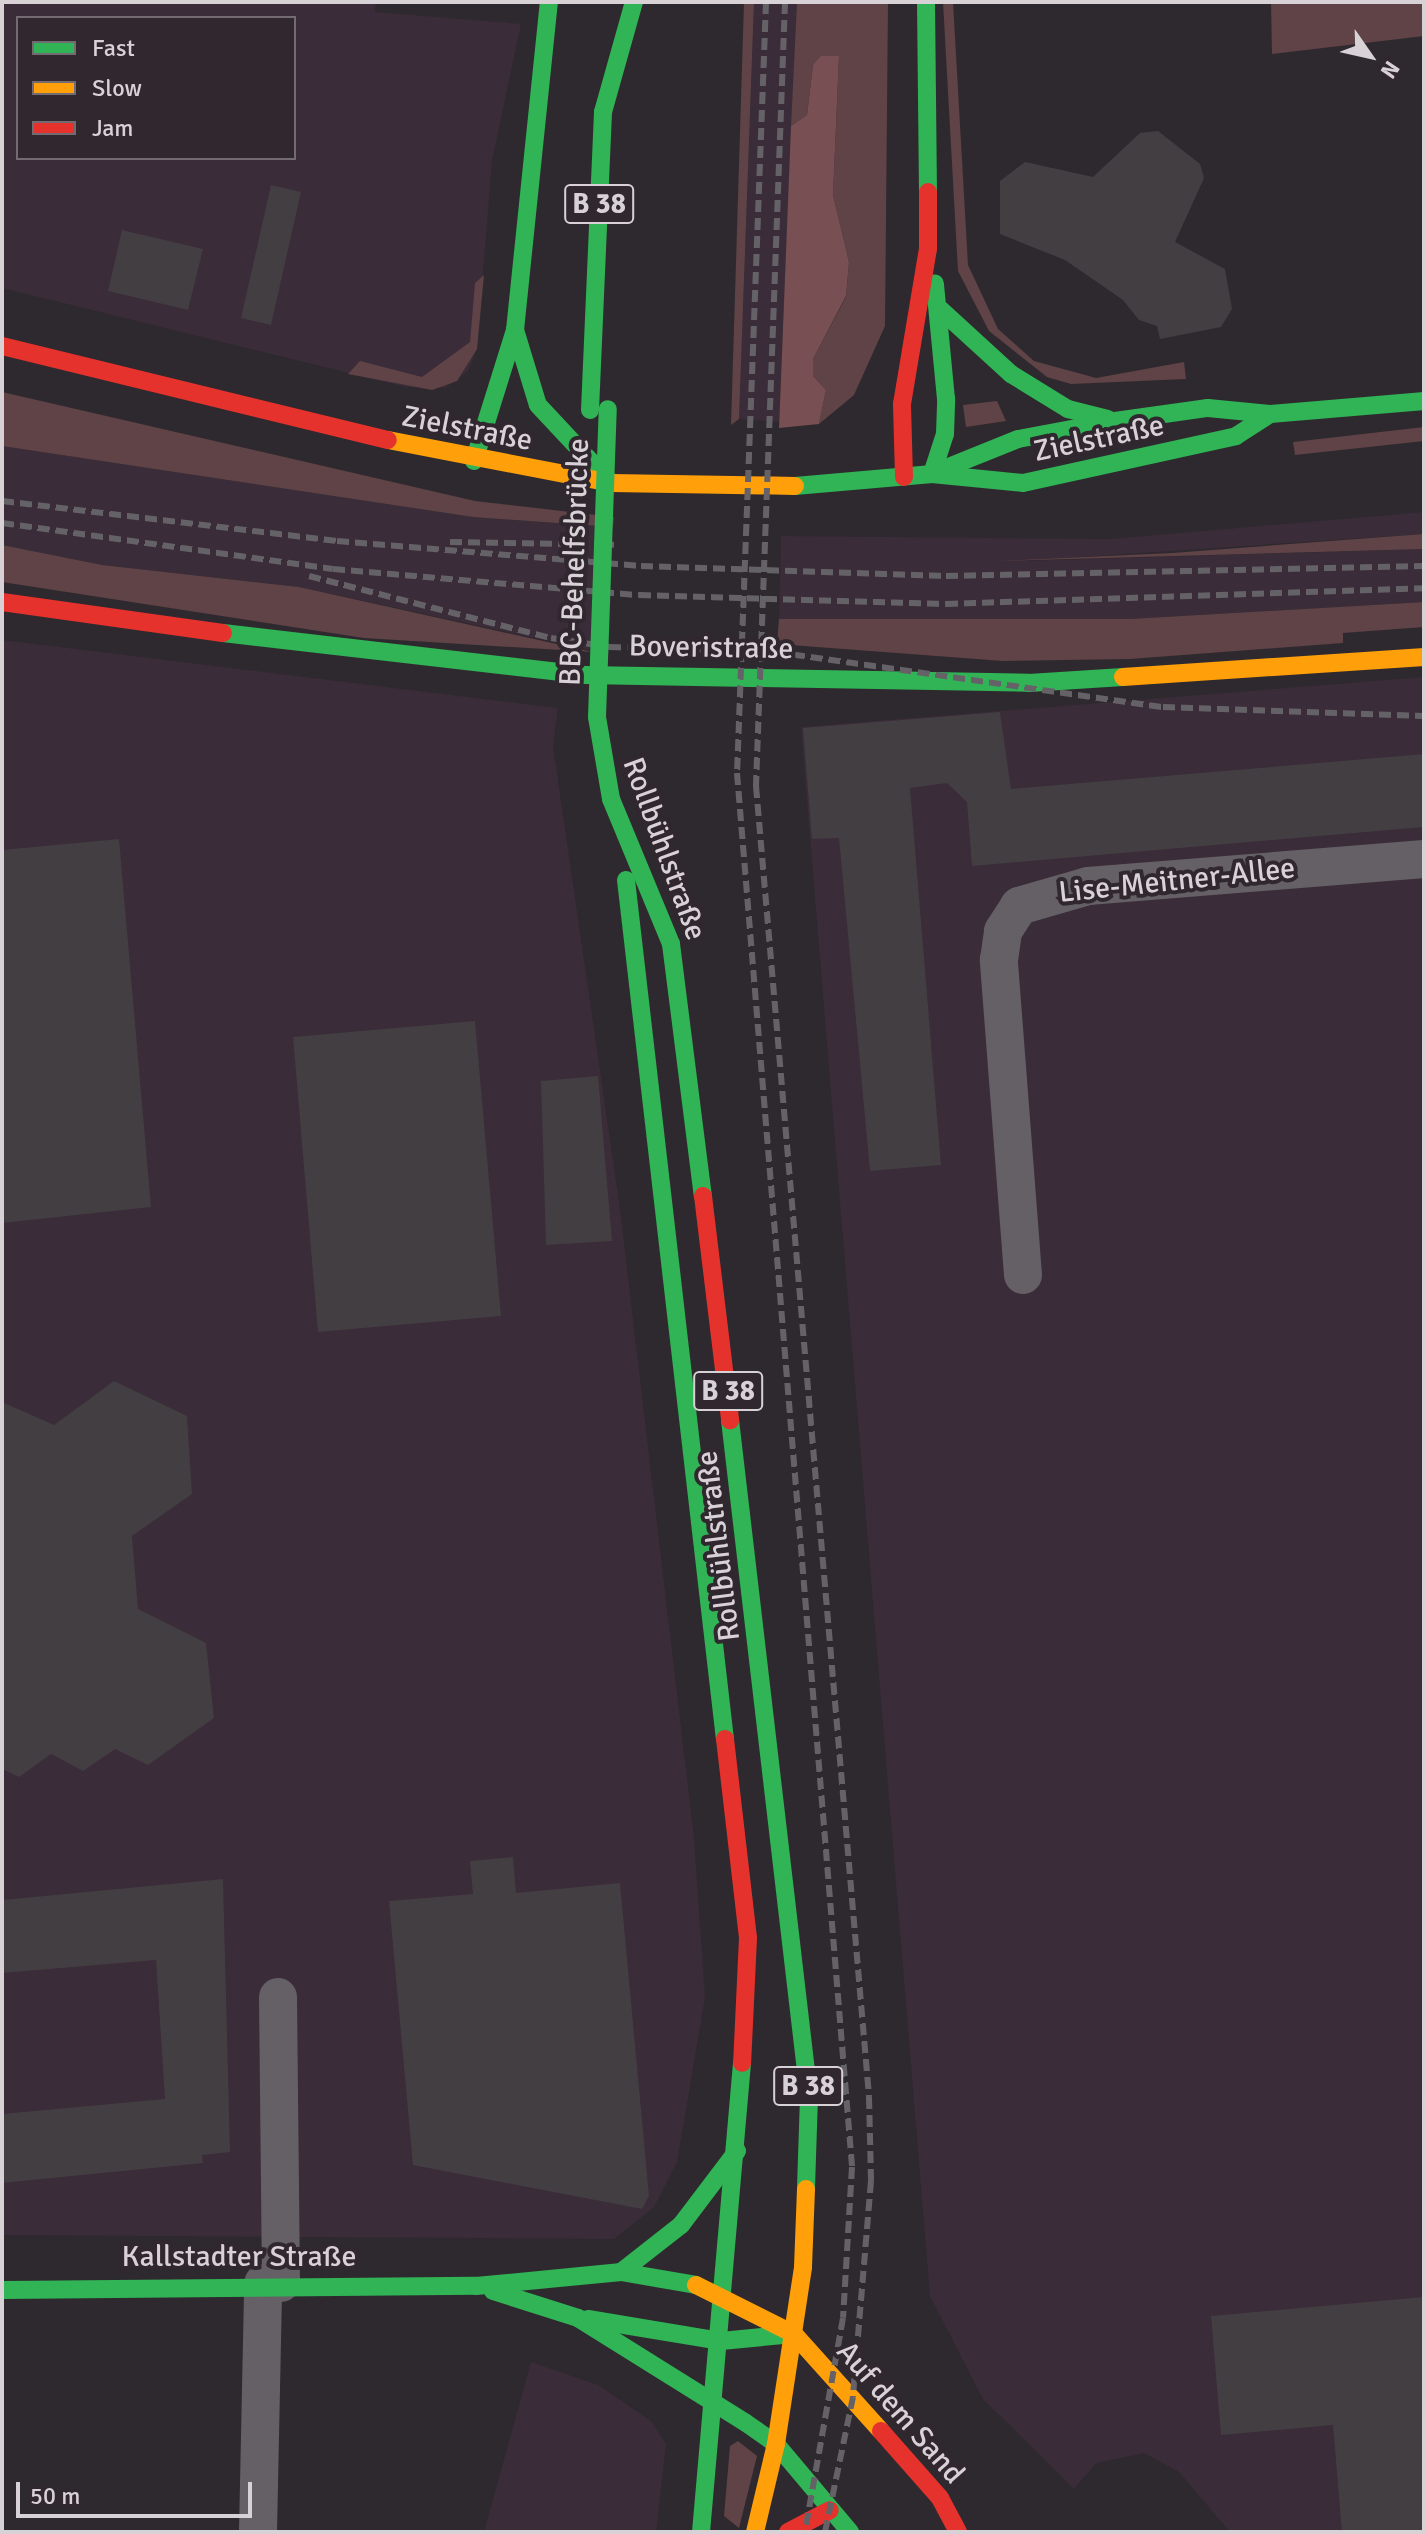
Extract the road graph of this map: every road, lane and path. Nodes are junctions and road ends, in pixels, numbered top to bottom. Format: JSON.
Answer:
{"nodes":[{"id":1,"x":549,"y":2,"type":"edge"},
{"id":2,"x":634,"y":2,"type":"edge"},
{"id":3,"x":649,"y":2,"type":"edge"},
{"id":4,"x":926,"y":2,"type":"edge"},
{"id":5,"x":627,"y":103,"type":"dead end"},
{"id":6,"x":621,"y":189,"type":"dead end"},
{"id":7,"x":928,"y":249,"type":"junction"},
{"id":8,"x":941,"y":310,"type":"junction"},
{"id":9,"x":515,"y":330,"type":"junction"},
{"id":10,"x":2,"y":346,"type":"edge"},
{"id":11,"x":1424,"y":401,"type":"edge"},
{"id":12,"x":538,"y":405,"type":"junction"},
{"id":13,"x":599,"y":410,"type":"junction"},
{"id":14,"x":1270,"y":414,"type":"junction"},
{"id":15,"x":1115,"y":421,"type":"junction"},
{"id":16,"x":529,"y":425,"type":"dead end"},
{"id":17,"x":517,"y":445,"type":"dead end"},
{"id":18,"x":474,"y":461,"type":"junction"},
{"id":19,"x":504,"y":467,"type":"junction"},
{"id":20,"x":932,"y":474,"type":"junction"},
{"id":21,"x":904,"y":477,"type":"junction"},
{"id":22,"x":611,"y":483,"type":"junction"},
{"id":23,"x":2,"y":602,"type":"edge"},
{"id":24,"x":1424,"y":657,"type":"edge"},
{"id":25,"x":590,"y":718,"type":"junction"},
{"id":26,"x":1424,"y":859,"type":"edge"},
{"id":27,"x":1023,"y":1275,"type":"dead end"},
{"id":28,"x":278,"y":1997,"type":"dead end"},
{"id":29,"x":737,"y":2151,"type":"junction"},
{"id":30,"x":621,"y":2272,"type":"junction"},
{"id":31,"x":272,"y":2283,"type":"junction"},
{"id":32,"x":476,"y":2286,"type":"junction"},
{"id":33,"x":2,"y":2290,"type":"edge"},
{"id":34,"x":725,"y":2295,"type":"junction"},
{"id":35,"x":578,"y":2318,"type":"junction"},
{"id":36,"x":794,"y":2334,"type":"junction"},
{"id":37,"x":721,"y":2341,"type":"junction"},
{"id":38,"x":714,"y":2404,"type":"junction"},
{"id":39,"x":776,"y":2444,"type":"junction"},
{"id":40,"x":830,"y":2510,"type":"junction"},
{"id":41,"x":258,"y":2532,"type":"edge"},
{"id":42,"x":701,"y":2532,"type":"edge"},
{"id":43,"x":755,"y":2532,"type":"edge"},
{"id":44,"x":788,"y":2532,"type":"edge"},
{"id":45,"x":850,"y":2532,"type":"edge"},
{"id":46,"x":958,"y":2532,"type":"edge"}],
"edges":[{"from":1,"to":9,"type":"main road"},
{"from":2,"to":13,"type":"main road","number":"B 38"},
{"from":3,"to":5,"type":"main road"},
{"from":4,"to":7,"type":"main road"},
{"from":6,"to":13,"type":"main road","number":"B 38"},
{"from":7,"to":8,"type":"main road"},
{"from":7,"to":21,"type":"main road"},
{"from":8,"to":15,"type":"main road"},
{"from":8,"to":20,"type":"main road"},
{"from":9,"to":12,"type":"main road"},
{"from":9,"to":18,"type":"main road"},
{"from":10,"to":18,"type":"main road","name":"Zielstraße"},
{"from":11,"to":14,"type":"main road","name":"Zielstraße"},
{"from":12,"to":16,"type":"main road"},
{"from":12,"to":22,"type":"main road"},
{"from":13,"to":25,"type":"main road","name":"BBC-Behelfsbrücke","number":"B 38","bridge":true},
{"from":14,"to":15,"type":"main road","name":"Zielstraße"},
{"from":14,"to":20,"type":"main road","name":"Zielstraße"},
{"from":15,"to":20,"type":"main road","name":"Zielstraße"},
{"from":17,"to":19,"type":"main road"},
{"from":18,"to":19,"type":"main road","name":"Zielstraße"},
{"from":19,"to":22,"type":"main road","name":"Zielstraße"},
{"from":20,"to":21,"type":"main road","name":"Zielstraße"},
{"from":21,"to":22,"type":"main road","name":"Zielstraße"},
{"from":23,"to":24,"type":"main road","name":"Boveristraße"},
{"from":25,"to":29,"type":"main road","name":"Rollbühlstraße","number":"B 38"},
{"from":25,"to":36,"type":"main road","name":"Rollbühlstraße","number":"B 38"},
{"from":26,"to":27,"type":"street","name":"Lise-Meitner-Allee"},
{"from":28,"to":31,"type":"street"},
{"from":29,"to":30,"type":"main road"},
{"from":29,"to":34,"type":"main road","name":"Rollbühlstraße","number":"B 38"},
{"from":30,"to":32,"type":"main road","name":"Kallstadter Straße"},
{"from":30,"to":34,"type":"main road","name":"Kallstadter Straße"},
{"from":31,"to":32,"type":"main road","name":"Kallstadter Straße"},
{"from":31,"to":33,"type":"main road","name":"Kallstadter Straße"},
{"from":31,"to":41,"type":"street"},
{"from":32,"to":35,"type":"main road","name":"Kallstadter Straße"},
{"from":34,"to":36,"type":"main road","name":"Auf dem Sand"},
{"from":34,"to":37,"type":"main road","number":"B 38"},
{"from":35,"to":37,"type":"main road"},
{"from":35,"to":38,"type":"main road","name":"Kallstadter Straße"},
{"from":36,"to":37,"type":"main road"},
{"from":36,"to":39,"type":"main road","number":"B 38"},
{"from":36,"to":46,"type":"main road","name":"Auf dem Sand"},
{"from":37,"to":38,"type":"main road","number":"B 38"},
{"from":38,"to":39,"type":"main road"},
{"from":38,"to":42,"type":"main road","number":"B 38"},
{"from":39,"to":40,"type":"main road"},
{"from":39,"to":43,"type":"main road","number":"B 38"},
{"from":40,"to":44,"type":"main road"},
{"from":40,"to":45,"type":"main road"}]}
